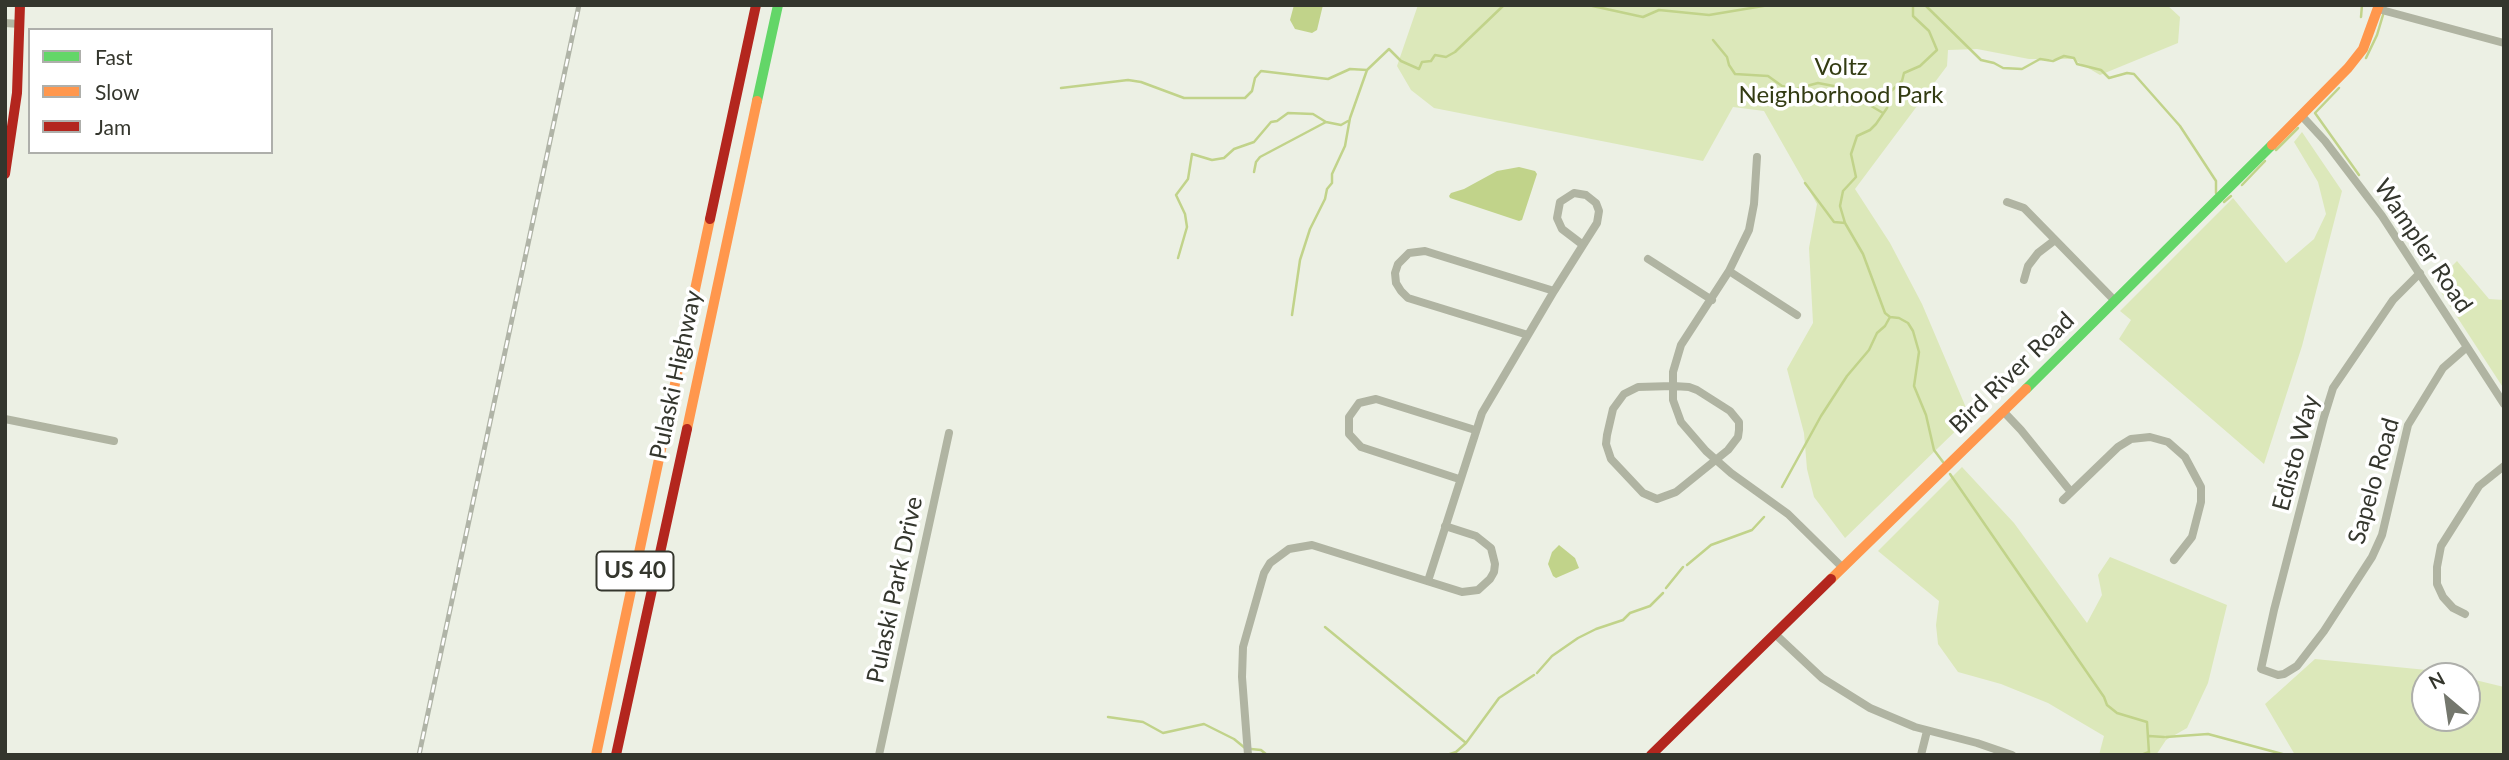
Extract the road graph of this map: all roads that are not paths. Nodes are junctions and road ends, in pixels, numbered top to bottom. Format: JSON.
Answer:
{"nodes":[{"id":1,"x":20,"y":5,"type":"edge"},
{"id":2,"x":756,"y":5,"type":"edge"},
{"id":3,"x":778,"y":5,"type":"edge"},
{"id":4,"x":2379,"y":7,"type":"edge"},
{"id":5,"x":5,"y":23,"type":"edge"},
{"id":6,"x":19,"y":24,"type":"junction"},
{"id":7,"x":2504,"y":43,"type":"edge"},
{"id":8,"x":2301,"y":115,"type":"junction"},
{"id":9,"x":1757,"y":157,"type":"dead end"},
{"id":10,"x":5,"y":174,"type":"edge"},
{"id":11,"x":2007,"y":202,"type":"dead end"},
{"id":12,"x":2055,"y":240,"type":"junction"},
{"id":13,"x":1583,"y":245,"type":"junction"},
{"id":14,"x":1648,"y":259,"type":"dead end"},
{"id":15,"x":1730,"y":271,"type":"junction"},
{"id":16,"x":2420,"y":273,"type":"junction"},
{"id":17,"x":2024,"y":280,"type":"dead end"},
{"id":18,"x":1554,"y":291,"type":"junction"},
{"id":19,"x":1712,"y":300,"type":"junction"},
{"id":20,"x":2115,"y":301,"type":"junction"},
{"id":21,"x":1797,"y":315,"type":"dead end"},
{"id":22,"x":1528,"y":335,"type":"junction"},
{"id":23,"x":2467,"y":347,"type":"junction"},
{"id":24,"x":1673,"y":387,"type":"junction"},
{"id":25,"x":2504,"y":404,"type":"edge"},
{"id":26,"x":2003,"y":411,"type":"junction"},
{"id":27,"x":5,"y":419,"type":"edge"},
{"id":28,"x":1475,"y":430,"type":"junction"},
{"id":29,"x":949,"y":433,"type":"dead end"},
{"id":30,"x":114,"y":441,"type":"dead end"},
{"id":31,"x":1715,"y":459,"type":"junction"},
{"id":32,"x":2504,"y":466,"type":"edge"},
{"id":33,"x":1460,"y":479,"type":"junction"},
{"id":34,"x":2071,"y":492,"type":"junction"},
{"id":35,"x":2063,"y":500,"type":"dead end"},
{"id":36,"x":1445,"y":526,"type":"junction"},
{"id":37,"x":2174,"y":560,"type":"dead end"},
{"id":38,"x":1843,"y":568,"type":"junction"},
{"id":39,"x":1428,"y":581,"type":"junction"},
{"id":40,"x":2465,"y":614,"type":"dead end"},
{"id":41,"x":1775,"y":634,"type":"junction"},
{"id":42,"x":2261,"y":669,"type":"joint"},
{"id":43,"x":1927,"y":730,"type":"junction"},
{"id":44,"x":596,"y":755,"type":"edge"},
{"id":45,"x":616,"y":755,"type":"edge"},
{"id":46,"x":879,"y":755,"type":"edge"},
{"id":47,"x":1248,"y":755,"type":"edge"},
{"id":48,"x":1651,"y":755,"type":"edge"},
{"id":49,"x":1922,"y":755,"type":"edge"},
{"id":50,"x":2012,"y":755,"type":"edge"}],
"edges":[{"from":1,"to":6,"type":"main road"},
{"from":2,"to":44,"type":"main road","name":"Pulaski Highway","number":"US 40"},
{"from":3,"to":45,"type":"main road","name":"Pulaski Highway","number":"US 40"},
{"from":4,"to":7,"type":"street"},
{"from":4,"to":8,"type":"main road","name":"Bird River Road"},
{"from":5,"to":6,"type":"street"},
{"from":6,"to":10,"type":"main road"},
{"from":8,"to":16,"type":"street","name":"Wampler Road"},
{"from":8,"to":20,"type":"main road","name":"Bird River Road"},
{"from":9,"to":15,"type":"street"},
{"from":11,"to":12,"type":"street"},
{"from":12,"to":17,"type":"street"},
{"from":12,"to":20,"type":"street"},
{"from":13,"to":13,"type":"street"},
{"from":13,"to":18,"type":"street"},
{"from":14,"to":19,"type":"street"},
{"from":15,"to":19,"type":"street"},
{"from":15,"to":21,"type":"street"},
{"from":16,"to":23,"type":"street","name":"Wampler Road"},
{"from":16,"to":42,"type":"street","name":"Edisto Way"},
{"from":18,"to":22,"type":"street"},
{"from":18,"to":22,"type":"street"},
{"from":19,"to":24,"type":"street"},
{"from":20,"to":26,"type":"main road","name":"Bird River Road"},
{"from":22,"to":28,"type":"street"},
{"from":23,"to":25,"type":"street","name":"Wampler Road"},
{"from":23,"to":42,"type":"street","name":"Sapelo Road"},
{"from":24,"to":31,"type":"street"},
{"from":24,"to":31,"type":"street"},
{"from":24,"to":31,"type":"street"},
{"from":26,"to":34,"type":"street"},
{"from":26,"to":38,"type":"main road","name":"Bird River Road"},
{"from":27,"to":30,"type":"street"},
{"from":28,"to":33,"type":"street"},
{"from":28,"to":33,"type":"street"},
{"from":29,"to":46,"type":"street","name":"Pulaski Park Drive"},
{"from":31,"to":38,"type":"street"},
{"from":32,"to":40,"type":"street"},
{"from":33,"to":36,"type":"street"},
{"from":34,"to":35,"type":"street"},
{"from":34,"to":37,"type":"street"},
{"from":36,"to":39,"type":"street"},
{"from":36,"to":39,"type":"street"},
{"from":38,"to":41,"type":"main road","name":"Bird River Road"},
{"from":39,"to":47,"type":"street"},
{"from":41,"to":43,"type":"street"},
{"from":41,"to":48,"type":"main road","name":"Bird River Road"},
{"from":43,"to":49,"type":"street"},
{"from":43,"to":50,"type":"street"}]}
